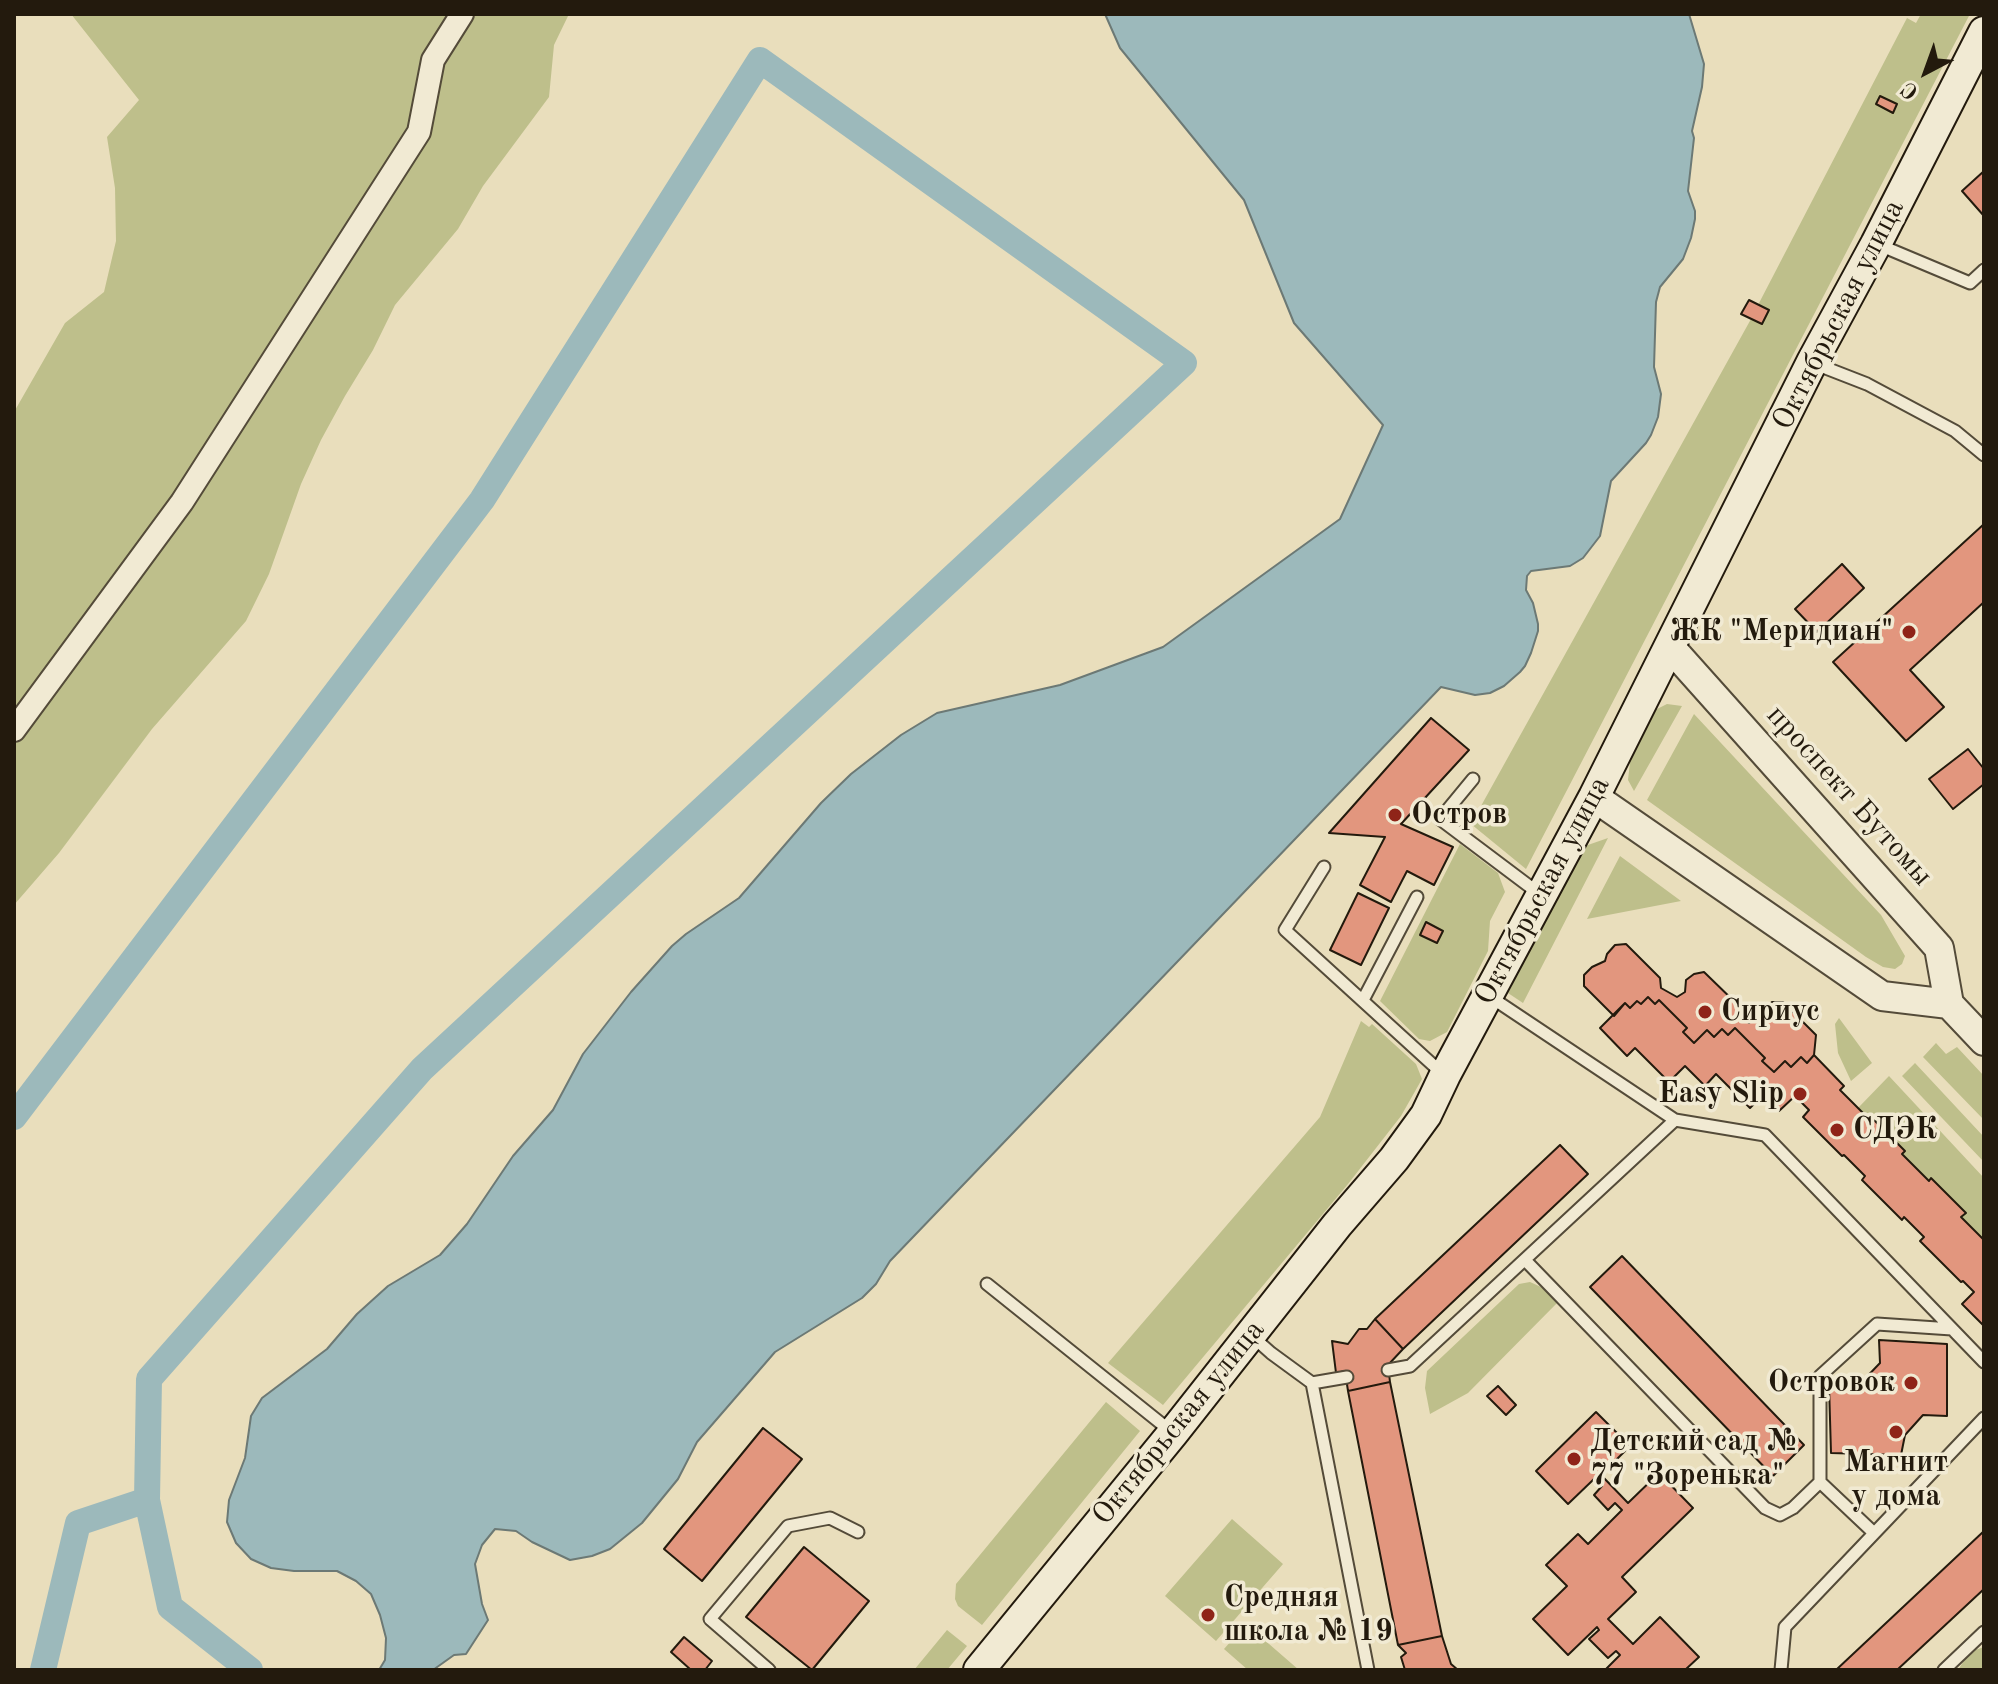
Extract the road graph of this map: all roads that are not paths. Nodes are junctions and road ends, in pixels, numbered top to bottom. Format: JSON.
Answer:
{"nodes":[{"id":1,"x":462,"y":14,"type":"edge"},
{"id":2,"x":1984,"y":32,"type":"edge"},
{"id":3,"x":1876,"y":244,"type":"junction"},
{"id":4,"x":1982,"y":274,"type":"edge"},
{"id":5,"x":1812,"y":362,"type":"junction"},
{"id":6,"x":1984,"y":455,"type":"edge"},
{"id":7,"x":1670,"y":647,"type":"junction"},
{"id":8,"x":14,"y":730,"type":"edge"},
{"id":9,"x":1473,"y":779,"type":"dead end"},
{"id":10,"x":1594,"y":797,"type":"junction"},
{"id":11,"x":1324,"y":867,"type":"dead end"},
{"id":12,"x":1541,"y":896,"type":"junction"},
{"id":13,"x":1417,"y":897,"type":"dead end"},
{"id":14,"x":1489,"y":995,"type":"junction"},
{"id":15,"x":1363,"y":1000,"type":"junction"},
{"id":16,"x":1949,"y":1004,"type":"junction"},
{"id":17,"x":1984,"y":1041,"type":"edge"},
{"id":18,"x":1445,"y":1075,"type":"junction"},
{"id":19,"x":1675,"y":1120,"type":"junction"},
{"id":20,"x":1525,"y":1260,"type":"junction"},
{"id":21,"x":987,"y":1284,"type":"dead end"},
{"id":22,"x":1952,"y":1329,"type":"junction"},
{"id":23,"x":1250,"y":1334,"type":"junction"},
{"id":24,"x":1984,"y":1362,"type":"edge"},
{"id":25,"x":1388,"y":1370,"type":"dead end"},
{"id":26,"x":1347,"y":1377,"type":"dead end"},
{"id":27,"x":1312,"y":1383,"type":"junction"},
{"id":28,"x":1984,"y":1418,"type":"edge"},
{"id":29,"x":1173,"y":1433,"type":"junction"},
{"id":30,"x":1820,"y":1482,"type":"junction"},
{"id":31,"x":858,"y":1532,"type":"dead end"},
{"id":32,"x":1874,"y":1533,"type":"junction"},
{"id":33,"x":1984,"y":1632,"type":"edge"},
{"id":34,"x":769,"y":1670,"type":"edge"},
{"id":35,"x":979,"y":1670,"type":"edge"},
{"id":36,"x":1368,"y":1670,"type":"edge"},
{"id":37,"x":1781,"y":1670,"type":"edge"},
{"id":38,"x":1944,"y":1670,"type":"edge"}],
"edges":[{"from":1,"to":8,"type":"street"},
{"from":2,"to":3,"type":"main road","name":"Октябрьская улица"},
{"from":3,"to":4,"type":"lane"},
{"from":3,"to":5,"type":"main road","name":"Октябрьская улица"},
{"from":5,"to":6,"type":"lane"},
{"from":5,"to":7,"type":"main road","name":"Октябрьская улица"},
{"from":7,"to":10,"type":"main road","name":"Октябрьская улица"},
{"from":7,"to":16,"type":"street","name":"проспект Бутомы"},
{"from":9,"to":12,"type":"lane"},
{"from":10,"to":12,"type":"main road","name":"Октябрьская улица"},
{"from":10,"to":16,"type":"street"},
{"from":11,"to":15,"type":"lane"},
{"from":12,"to":14,"type":"main road","name":"Октябрьская улица"},
{"from":13,"to":15,"type":"lane"},
{"from":14,"to":18,"type":"main road","name":"Октябрьская улица"},
{"from":14,"to":19,"type":"lane"},
{"from":15,"to":18,"type":"lane"},
{"from":16,"to":17,"type":"street"},
{"from":18,"to":23,"type":"main road","name":"Октябрьская улица"},
{"from":19,"to":20,"type":"lane"},
{"from":19,"to":22,"type":"lane"},
{"from":20,"to":25,"type":"lane"},
{"from":20,"to":30,"type":"lane"},
{"from":21,"to":29,"type":"lane"},
{"from":22,"to":24,"type":"lane"},
{"from":22,"to":30,"type":"lane"},
{"from":23,"to":27,"type":"lane"},
{"from":23,"to":29,"type":"main road","name":"Октябрьская улица"},
{"from":26,"to":27,"type":"lane"},
{"from":27,"to":36,"type":"lane"},
{"from":28,"to":32,"type":"lane"},
{"from":29,"to":35,"type":"main road","name":"Октябрьская улица"},
{"from":30,"to":32,"type":"lane"},
{"from":31,"to":34,"type":"lane"},
{"from":32,"to":37,"type":"lane"},
{"from":33,"to":38,"type":"lane"}]}
